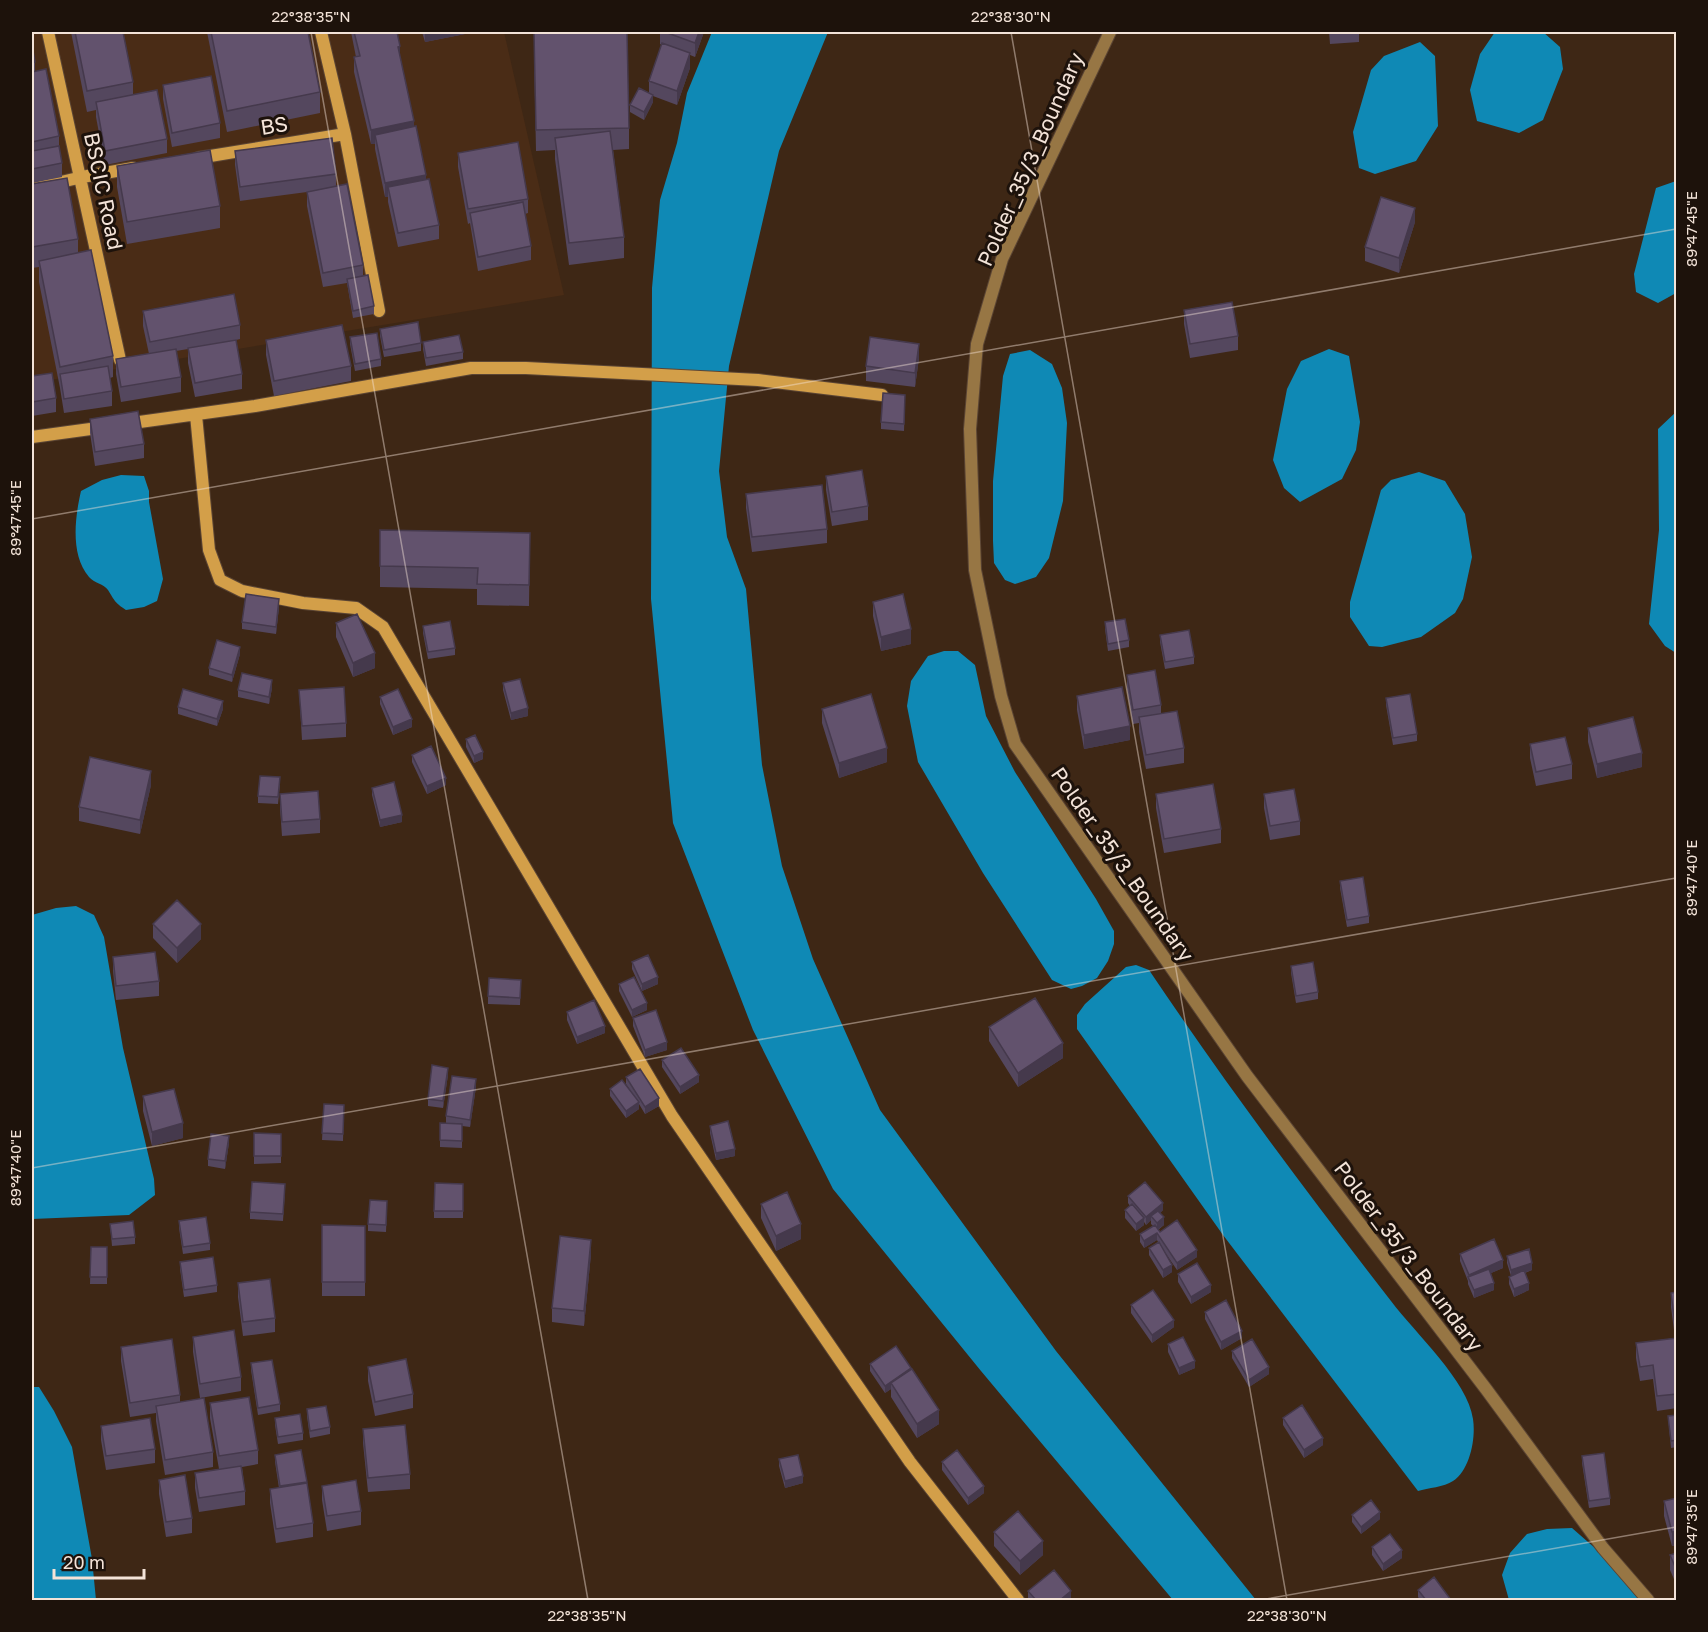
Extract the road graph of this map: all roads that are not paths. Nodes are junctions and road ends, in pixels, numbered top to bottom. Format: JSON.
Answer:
{"nodes":[{"id":1,"x":48,"y":32,"type":"edge"},
{"id":2,"x":321,"y":32,"type":"edge"},
{"id":3,"x":1110,"y":32,"type":"edge"},
{"id":4,"x":345,"y":134,"type":"junction"},
{"id":5,"x":185,"y":160,"type":"edge"},
{"id":6,"x":150,"y":165,"type":"edge"},
{"id":7,"x":82,"y":177,"type":"junction"},
{"id":8,"x":32,"y":189,"type":"edge"},
{"id":9,"x":379,"y":311,"type":"dead end"},
{"id":10,"x":120,"y":360,"type":"edge"},
{"id":11,"x":882,"y":395,"type":"edge"},
{"id":12,"x":196,"y":415,"type":"junction"},
{"id":13,"x":32,"y":437,"type":"edge"},
{"id":14,"x":1018,"y":1600,"type":"edge"},
{"id":15,"x":1648,"y":1600,"type":"edge"}],
"edges":[{"from":1,"to":7,"type":"street","name":"BSCIC Road"},
{"from":2,"to":4,"type":"street"},
{"from":3,"to":15,"type":"street","name":"Polder_35/3_Boundary"},
{"from":4,"to":5,"type":"street","name":"BS"},
{"from":4,"to":9,"type":"street"},
{"from":6,"to":7,"type":"street"},
{"from":7,"to":8,"type":"street"},
{"from":7,"to":10,"type":"street","name":"BSCIC Road"},
{"from":11,"to":12,"type":"street"},
{"from":12,"to":13,"type":"street"},
{"from":12,"to":14,"type":"street"}]}
